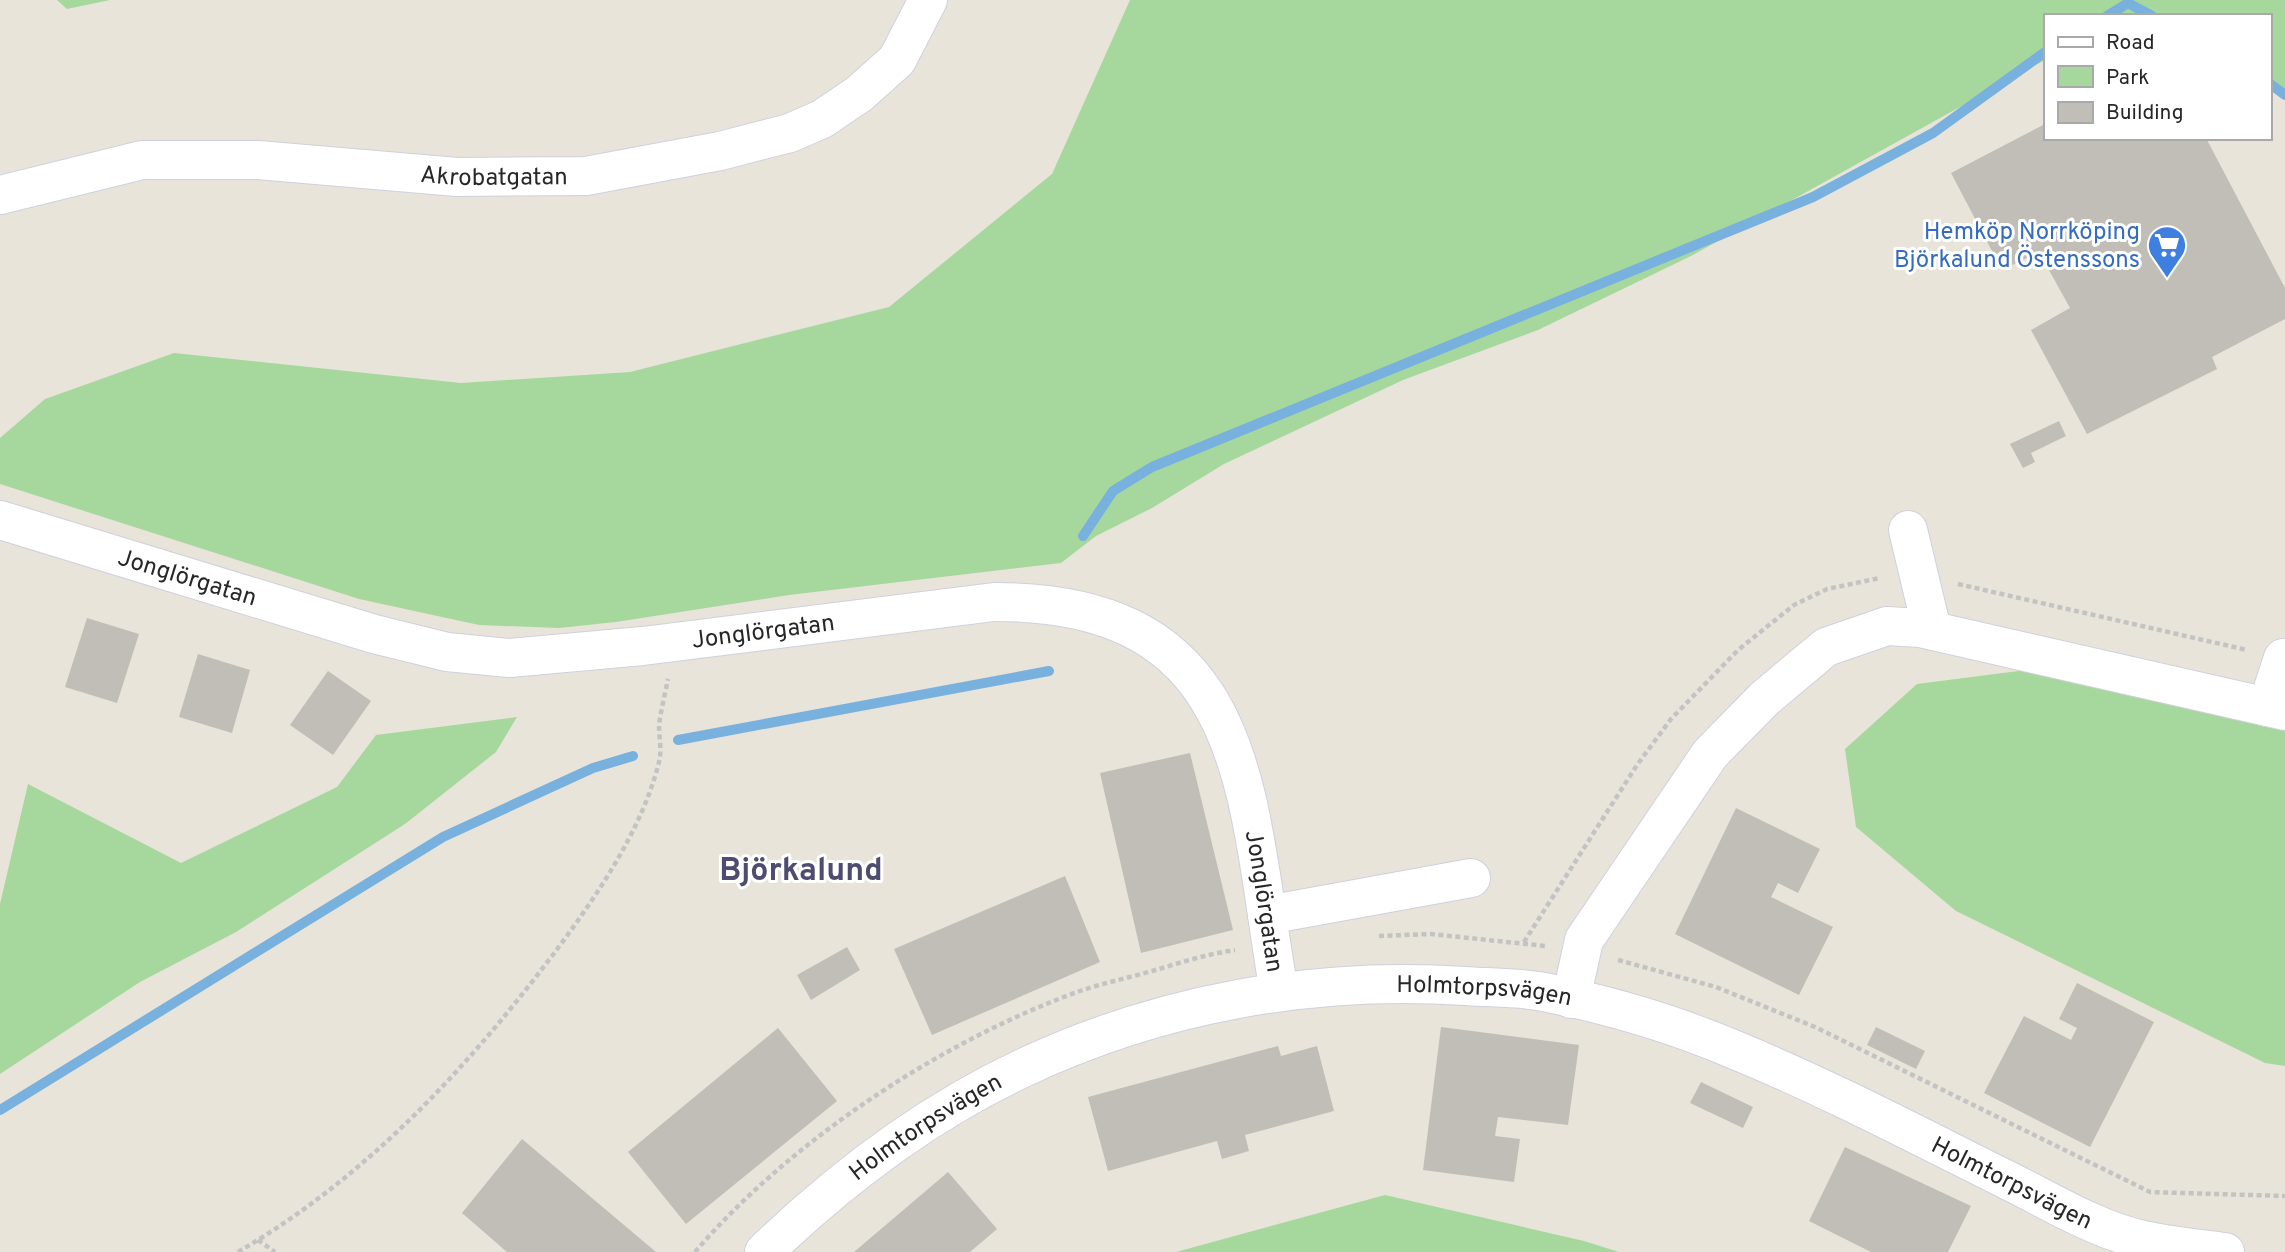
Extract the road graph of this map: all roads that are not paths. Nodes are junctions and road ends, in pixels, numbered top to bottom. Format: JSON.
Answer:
{"nodes":[{"id":1,"x":928,"y":0,"type":"edge"},
{"id":2,"x":0,"y":194,"type":"edge"},
{"id":3,"x":0,"y":520,"type":"edge"},
{"id":4,"x":1908,"y":530,"type":"dead end"},
{"id":5,"x":1932,"y":630,"type":"junction"},
{"id":6,"x":2283,"y":658,"type":"road end"},
{"id":7,"x":2276,"y":709,"type":"edge"},
{"id":8,"x":1471,"y":877,"type":"dead end"},
{"id":9,"x":1269,"y":930,"type":"junction"},
{"id":10,"x":1279,"y":992,"type":"junction"},
{"id":11,"x":1572,"y":999,"type":"junction"},
{"id":12,"x":764,"y":1252,"type":"edge"},
{"id":13,"x":2225,"y":1252,"type":"edge"}],
"edges":[{"from":1,"to":2,"type":"street","name":"Akrobatgatan"},
{"from":3,"to":9,"type":"street","name":"Jonglörgatan"},
{"from":4,"to":5,"type":"street"},
{"from":5,"to":7,"type":"street"},
{"from":5,"to":11,"type":"street"},
{"from":6,"to":7,"type":"street"},
{"from":8,"to":9,"type":"street"},
{"from":9,"to":10,"type":"street","name":"Jonglörgatan"},
{"from":10,"to":11,"type":"street","name":"Holmtorpsvägen"},
{"from":10,"to":12,"type":"street","name":"Holmtorpsvägen"},
{"from":11,"to":13,"type":"street","name":"Holmtorpsvägen"}]}
